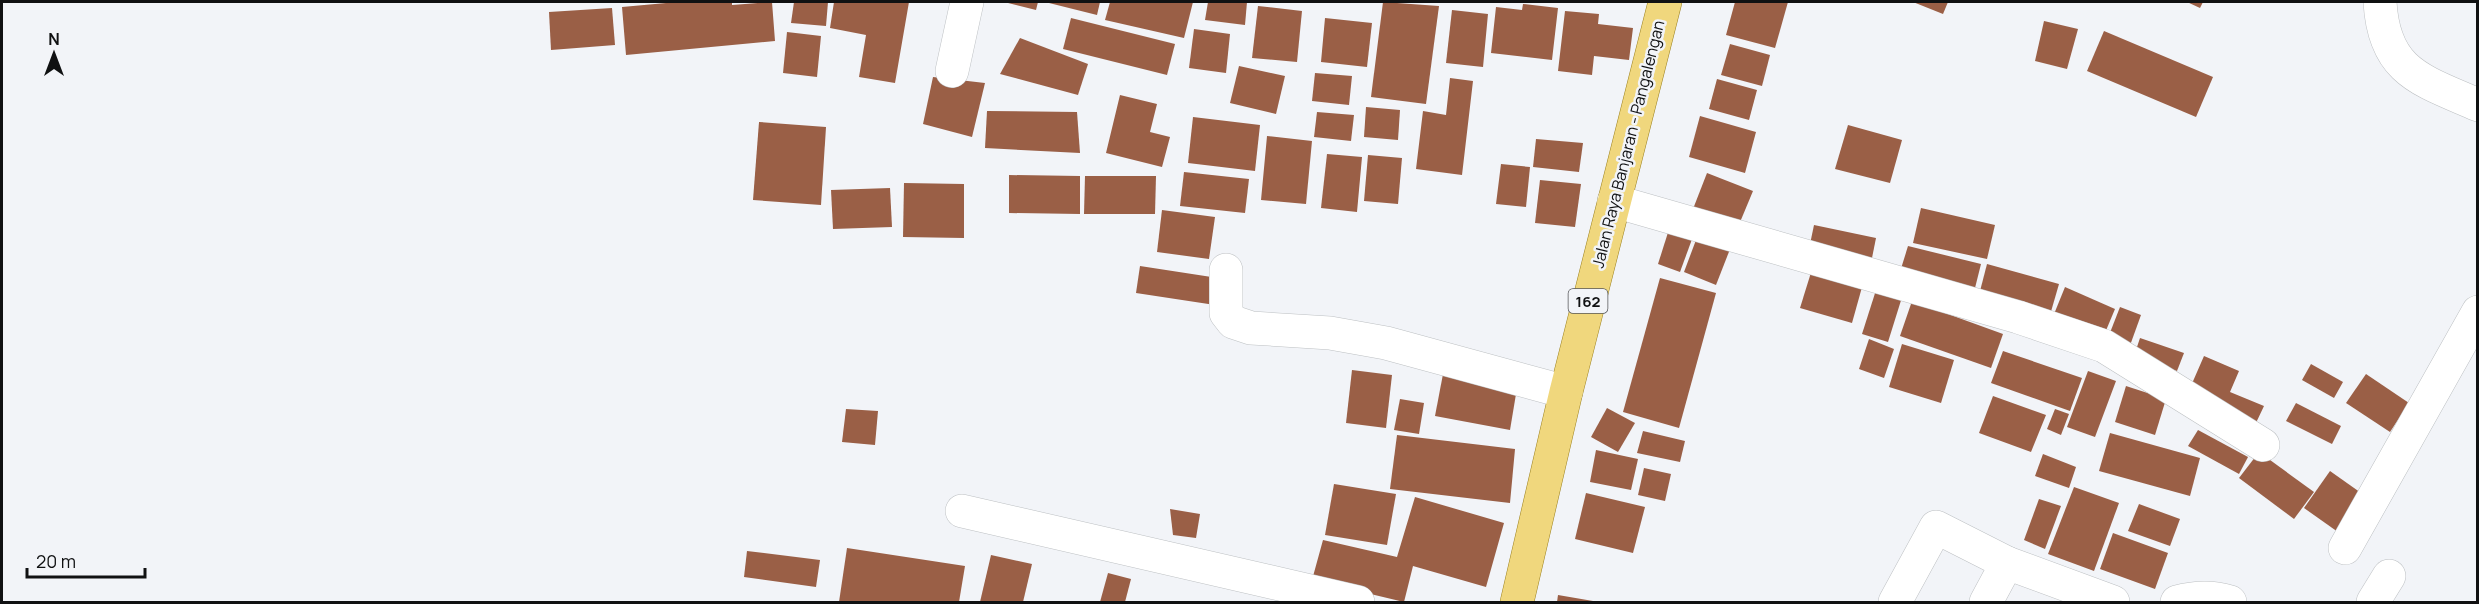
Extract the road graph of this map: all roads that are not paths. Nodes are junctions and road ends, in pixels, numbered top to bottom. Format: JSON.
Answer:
{"nodes":[{"id":1,"x":967,"y":2,"type":"edge"},
{"id":2,"x":1665,"y":2,"type":"edge"},
{"id":3,"x":2380,"y":2,"type":"edge"},
{"id":4,"x":952,"y":71,"type":"dead end"},
{"id":5,"x":2478,"y":105,"type":"edge"},
{"id":6,"x":1614,"y":201,"type":"junction"},
{"id":7,"x":1226,"y":270,"type":"dead end"},
{"id":8,"x":2478,"y":312,"type":"edge"},
{"id":9,"x":1566,"y":392,"type":"junction"},
{"id":10,"x":2263,"y":445,"type":"dead end"},
{"id":11,"x":962,"y":511,"type":"dead end"},
{"id":12,"x":2345,"y":548,"type":"dead end"},
{"id":13,"x":2007,"y":563,"type":"junction"},
{"id":14,"x":1359,"y":603,"type":"edge"},
{"id":15,"x":1517,"y":603,"type":"edge"},
{"id":16,"x":1895,"y":603,"type":"edge"},
{"id":17,"x":1986,"y":603,"type":"edge"},
{"id":18,"x":2113,"y":603,"type":"edge"},
{"id":19,"x":2177,"y":603,"type":"edge"},
{"id":20,"x":2230,"y":603,"type":"edge"}],
"edges":[{"from":1,"to":4,"type":"street"},
{"from":2,"to":6,"type":"main road","name":"Jalan Raya Banjaran - Pangalengan","number":"162"},
{"from":3,"to":5,"type":"street"},
{"from":6,"to":9,"type":"main road","name":"Jalan Raya Banjaran - Pangalengan","number":"162"},
{"from":6,"to":10,"type":"street"},
{"from":7,"to":9,"type":"street"},
{"from":8,"to":12,"type":"street"},
{"from":9,"to":15,"type":"main road","name":"Jalan Raya Banjaran - Pangalengan","number":"162"},
{"from":11,"to":14,"type":"street"},
{"from":13,"to":16,"type":"street"},
{"from":13,"to":17,"type":"street"},
{"from":13,"to":18,"type":"street"},
{"from":19,"to":20,"type":"street"}]}
